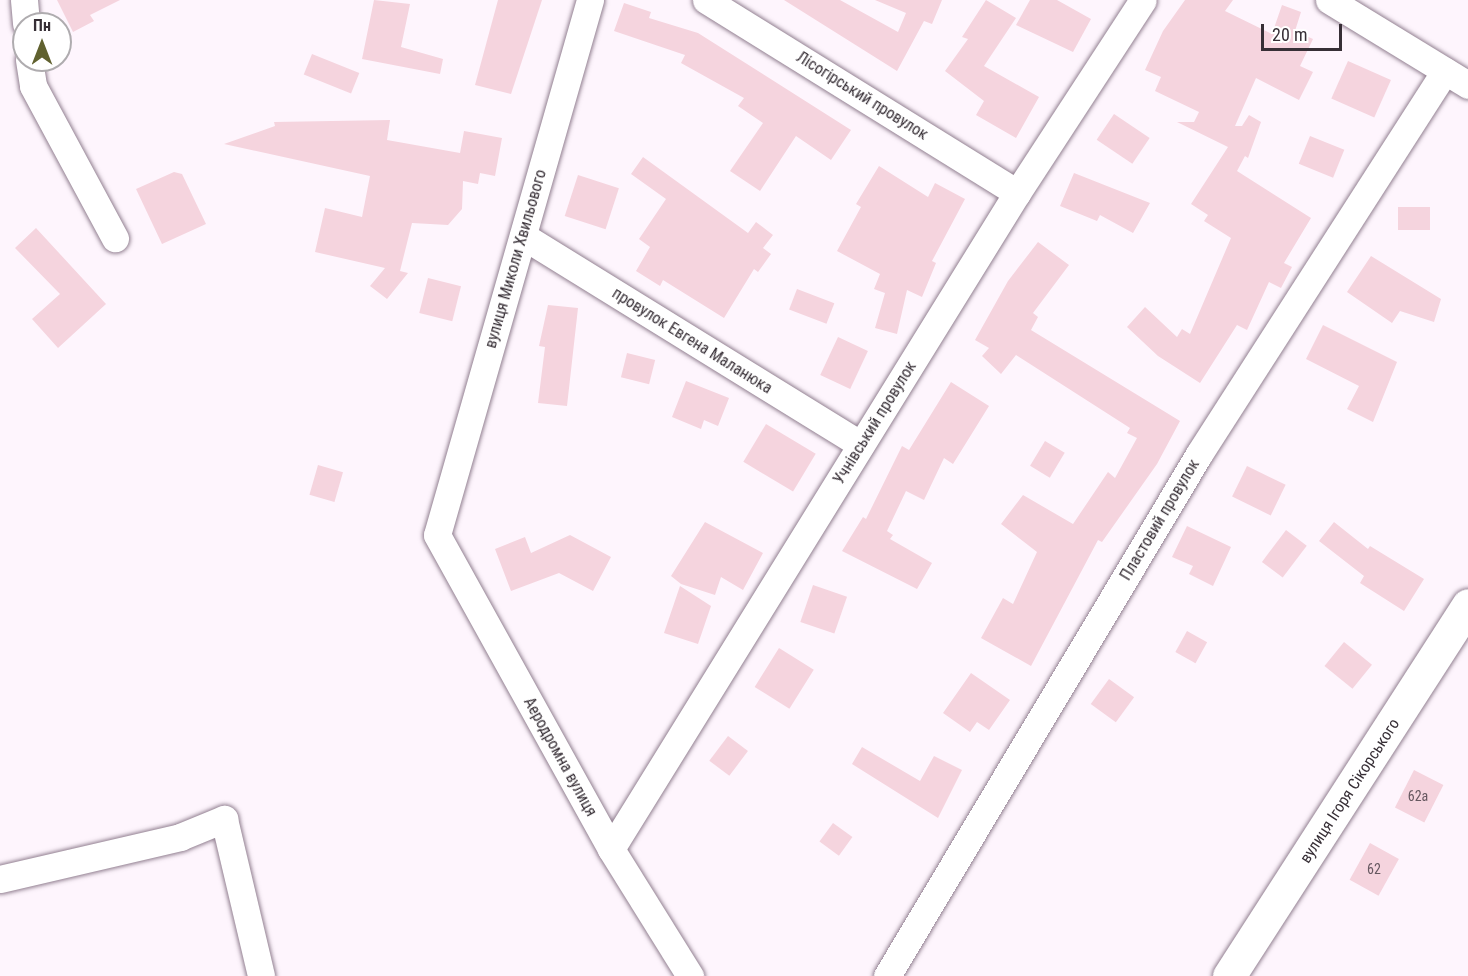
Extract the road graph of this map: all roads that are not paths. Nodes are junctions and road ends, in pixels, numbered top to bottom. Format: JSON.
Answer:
{"nodes":[{"id":1,"x":590,"y":0,"type":"edge"},
{"id":2,"x":706,"y":0,"type":"edge"},
{"id":3,"x":1143,"y":0,"type":"edge"},
{"id":4,"x":1329,"y":0,"type":"edge"},
{"id":5,"x":1445,"y":71,"type":"junction"},
{"id":6,"x":31,"y":72,"type":"edge"},
{"id":7,"x":1468,"y":85,"type":"edge"},
{"id":8,"x":1017,"y":193,"type":"junction"},
{"id":9,"x":523,"y":236,"type":"junction"},
{"id":10,"x":115,"y":238,"type":"dead end"},
{"id":11,"x":861,"y":445,"type":"junction"},
{"id":12,"x":439,"y":526,"type":"joint"},
{"id":13,"x":1468,"y":605,"type":"edge"},
{"id":14,"x":611,"y":849,"type":"junction"},
{"id":15,"x":0,"y":879,"type":"edge"},
{"id":16,"x":261,"y":976,"type":"edge"},
{"id":17,"x":690,"y":976,"type":"edge"},
{"id":18,"x":887,"y":976,"type":"edge"},
{"id":19,"x":1229,"y":976,"type":"edge"}],
"edges":[{"from":1,"to":9,"type":"street","name":"вулиця Миколи Хвильового"},
{"from":2,"to":8,"type":"street","name":"Лісогірський провулок"},
{"from":3,"to":8,"type":"street","name":"Учнівський провулок"},
{"from":4,"to":5,"type":"street"},
{"from":5,"to":7,"type":"street"},
{"from":5,"to":18,"type":"street","name":"Пластовий провулок"},
{"from":6,"to":10,"type":"street"},
{"from":8,"to":11,"type":"street","name":"Учнівський провулок"},
{"from":9,"to":11,"type":"street","name":"провулок Евгена Маланюка"},
{"from":9,"to":12,"type":"street","name":"вулиця Миколи Хвильового"},
{"from":11,"to":14,"type":"street","name":"Учнівський провулок"},
{"from":12,"to":14,"type":"street","name":"Аеродромна вулиця"},
{"from":13,"to":19,"type":"main road","name":"вулиця Ігоря Сікорського"},
{"from":14,"to":17,"type":"street","name":"Аеродромна вулиця"},
{"from":15,"to":16,"type":"street"}]}
